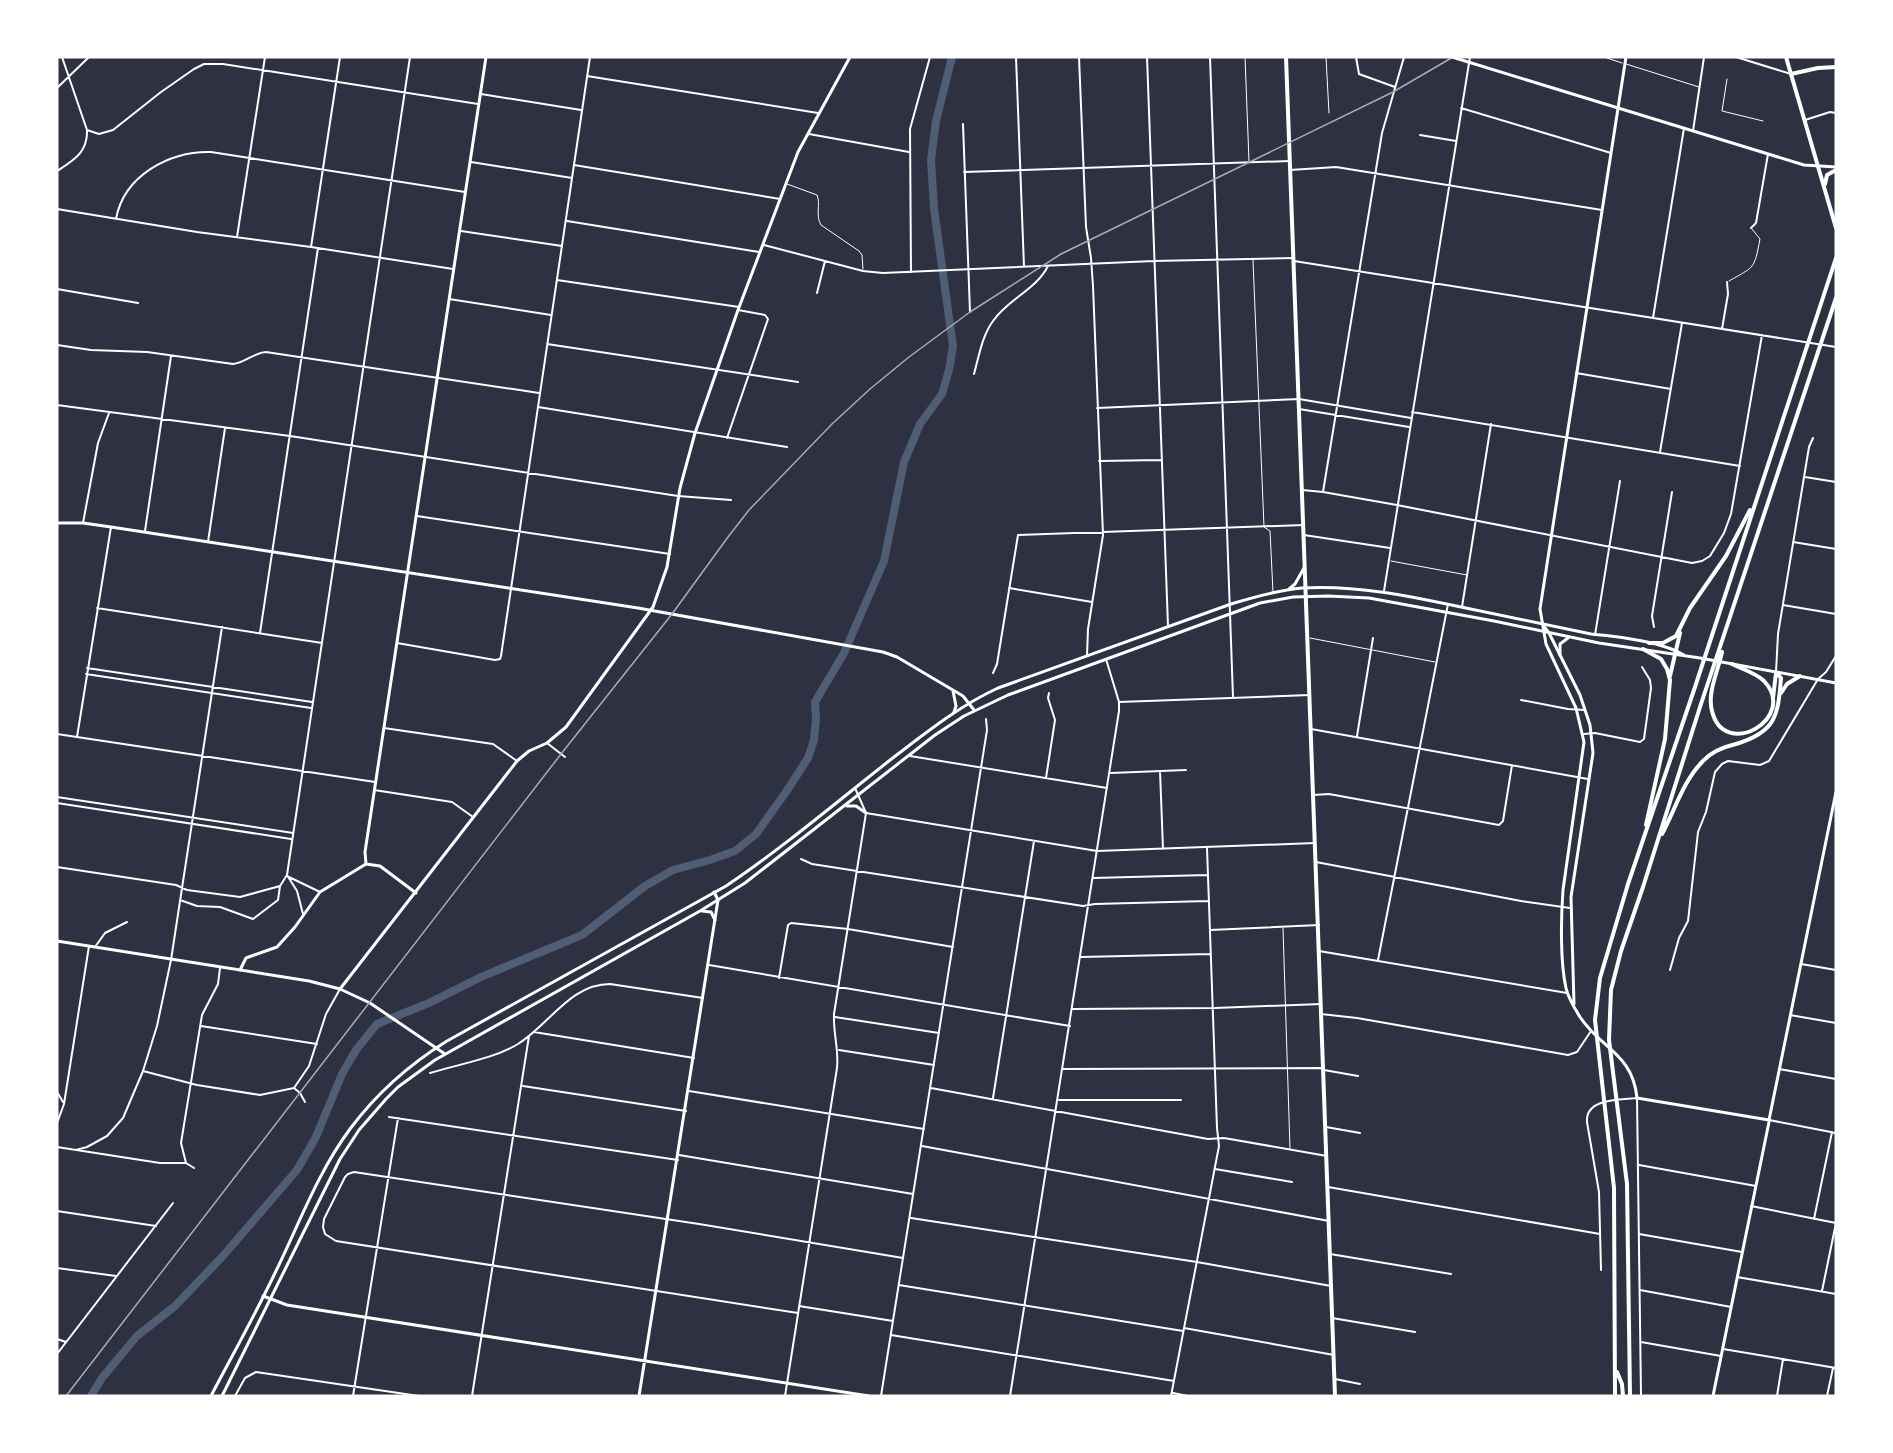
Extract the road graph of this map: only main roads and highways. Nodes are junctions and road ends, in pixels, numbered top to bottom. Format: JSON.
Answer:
{"nodes":[{"id":1,"x":1286,"y":57,"type":"edge"},
{"id":2,"x":1786,"y":57,"type":"edge"},
{"id":3,"x":1836,"y":67,"type":"edge"},
{"id":4,"x":1791,"y":74,"type":"junction"},
{"id":5,"x":1836,"y":169,"type":"edge"},
{"id":6,"x":1825,"y":188,"type":"junction"},
{"id":7,"x":1836,"y":228,"type":"edge"},
{"id":8,"x":1836,"y":258,"type":"edge"},
{"id":9,"x":1836,"y":298,"type":"edge"},
{"id":10,"x":1755,"y":502,"type":"junction"},
{"id":11,"x":1681,"y":628,"type":"junction"},
{"id":12,"x":1724,"y":639,"type":"junction"},
{"id":13,"x":1649,"y":643,"type":"road end"},
{"id":14,"x":1643,"y":649,"type":"road end"},
{"id":15,"x":1732,"y":664,"type":"road end"},
{"id":16,"x":1800,"y":676,"type":"road end"},
{"id":17,"x":1670,"y":680,"type":"junction"},
{"id":18,"x":1779,"y":700,"type":"junction"},
{"id":19,"x":1772,"y":705,"type":"junction"},
{"id":20,"x":1645,"y":833,"type":"junction"},
{"id":21,"x":1658,"y":843,"type":"junction"},
{"id":22,"x":1616,"y":1368,"type":"junction"},
{"id":23,"x":1335,"y":1396,"type":"edge"},
{"id":24,"x":1615,"y":1396,"type":"edge"},
{"id":25,"x":1623,"y":1396,"type":"edge"},
{"id":26,"x":1630,"y":1396,"type":"edge"}],
"edges":[{"from":1,"to":23,"type":"main road"},
{"from":2,"to":4,"type":"main road"},
{"from":3,"to":4,"type":"main road"},
{"from":4,"to":6,"type":"main road"},
{"from":5,"to":6,"type":"main road"},
{"from":6,"to":7,"type":"main road"},
{"from":8,"to":10,"type":"main road"},
{"from":9,"to":12,"type":"main road"},
{"from":10,"to":11,"type":"main road"},
{"from":10,"to":20,"type":"main road"},
{"from":11,"to":13,"type":"main road"},
{"from":11,"to":17,"type":"main road"},
{"from":12,"to":19,"type":"main road"},
{"from":12,"to":21,"type":"main road"},
{"from":14,"to":17,"type":"main road"},
{"from":15,"to":19,"type":"main road"},
{"from":16,"to":18,"type":"main road"},
{"from":17,"to":20,"type":"main road"},
{"from":18,"to":19,"type":"main road"},
{"from":18,"to":21,"type":"main road"},
{"from":20,"to":22,"type":"main road"},
{"from":21,"to":26,"type":"main road"},
{"from":22,"to":24,"type":"main road"},
{"from":22,"to":25,"type":"main road"}]}
